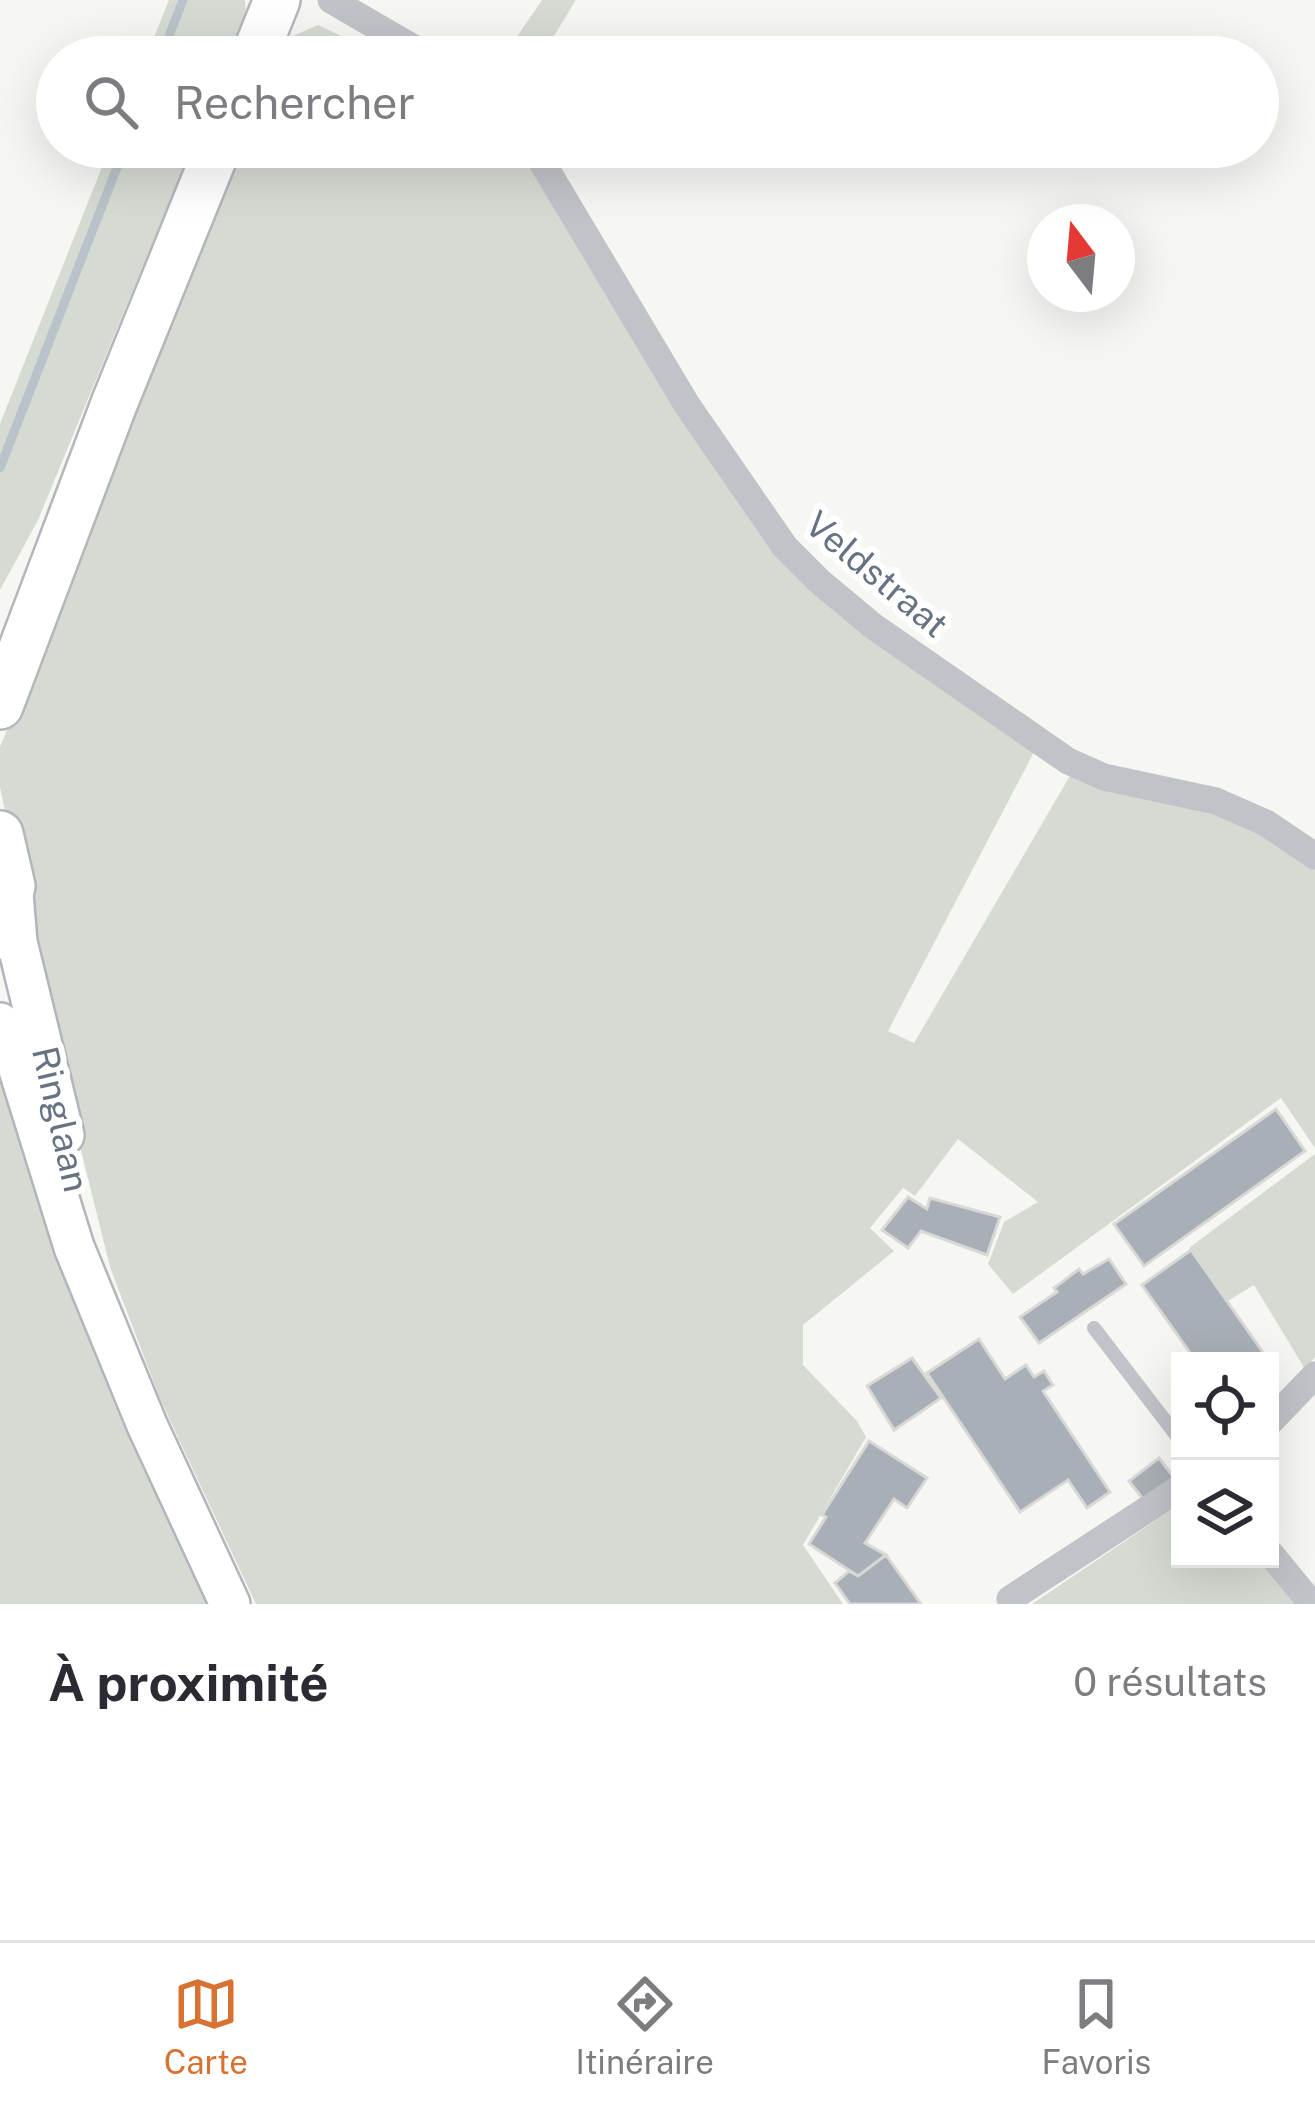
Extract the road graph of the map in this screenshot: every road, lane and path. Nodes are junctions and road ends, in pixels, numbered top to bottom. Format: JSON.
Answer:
{"nodes":[{"id":1,"x":277,"y":0,"type":"edge"},
{"id":2,"x":331,"y":0,"type":"edge"},
{"id":3,"x":262,"y":36,"type":"edge"},
{"id":4,"x":393,"y":36,"type":"edge"},
{"id":5,"x":210,"y":168,"type":"edge"},
{"id":6,"x":545,"y":168,"type":"edge"},
{"id":7,"x":114,"y":404,"type":"junction"},
{"id":8,"x":0,"y":620,"type":"edge"},
{"id":9,"x":0,"y":706,"type":"edge"},
{"id":10,"x":0,"y":836,"type":"edge"},
{"id":11,"x":1315,"y":856,"type":"edge"},
{"id":12,"x":12,"y":886,"type":"junction"},
{"id":13,"x":0,"y":936,"type":"edge"},
{"id":14,"x":0,"y":1023,"type":"edge"},
{"id":15,"x":1094,"y":1328,"type":"dead end"},
{"id":16,"x":116,"y":1350,"type":"junction"},
{"id":17,"x":1315,"y":1375,"type":"edge"},
{"id":18,"x":1279,"y":1413,"type":"edge"},
{"id":19,"x":1171,"y":1428,"type":"edge"},
{"id":20,"x":1171,"y":1494,"type":"edge"},
{"id":21,"x":1279,"y":1563,"type":"edge"},
{"id":22,"x":1010,"y":1599,"type":"dead end"},
{"id":23,"x":230,"y":1604,"type":"edge"},
{"id":24,"x":1312,"y":1604,"type":"edge"}],
"edges":[{"from":1,"to":3,"type":"main road"},
{"from":2,"to":4,"type":"street"},
{"from":5,"to":7,"type":"main road"},
{"from":6,"to":11,"type":"street","name":"Veldstraat"},
{"from":7,"to":8,"type":"main road"},
{"from":7,"to":9,"type":"main road"},
{"from":10,"to":12,"type":"main road"},
{"from":12,"to":13,"type":"main road"},
{"from":12,"to":16,"type":"main road","name":"Ringlaan"},
{"from":14,"to":16,"type":"main road","name":"Ringlaan"},
{"from":15,"to":19,"type":"lane"},
{"from":16,"to":23,"type":"main road","name":"Ringlaan"},
{"from":17,"to":18,"type":"street"},
{"from":20,"to":22,"type":"street"},
{"from":21,"to":24,"type":"street"}]}
